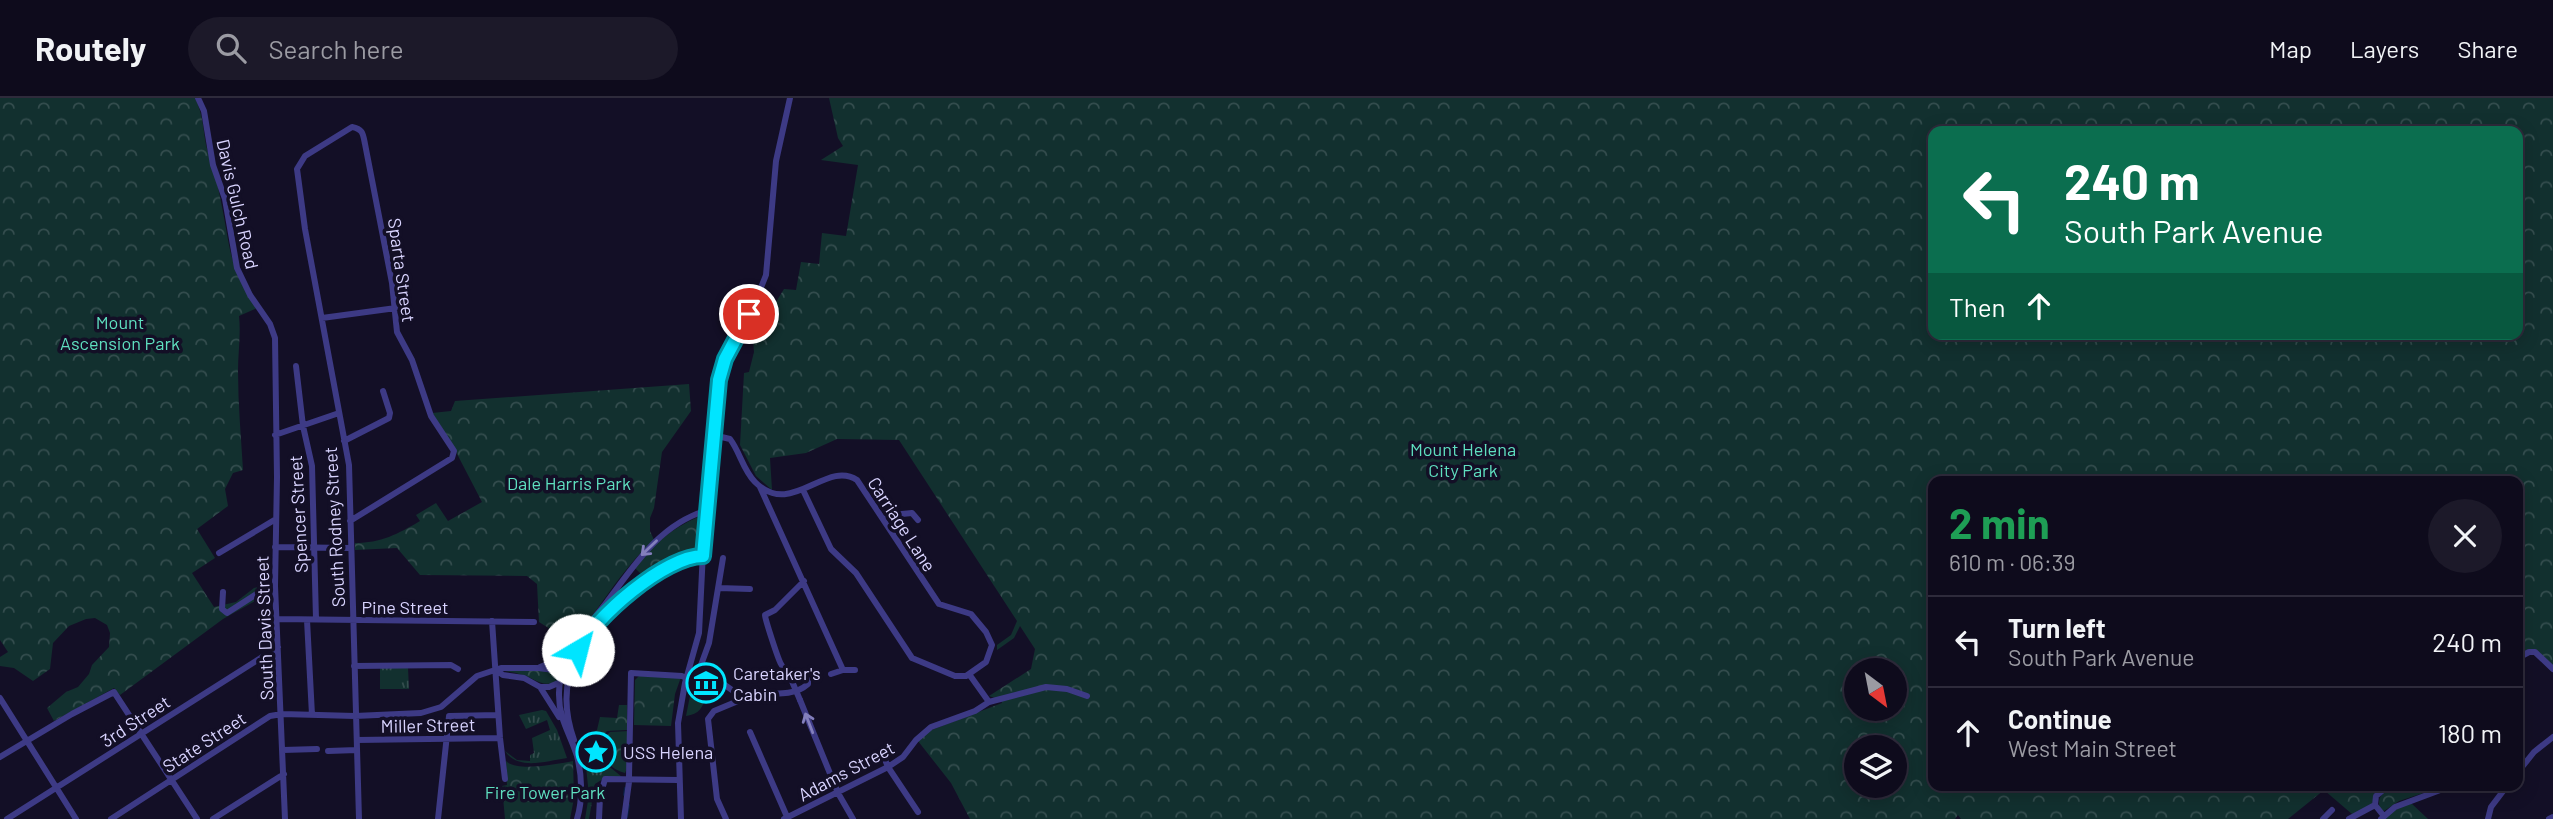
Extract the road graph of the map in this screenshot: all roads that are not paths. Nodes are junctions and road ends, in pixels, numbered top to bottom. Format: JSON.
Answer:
{"nodes":[{"id":1,"x":198,"y":98,"type":"edge"},
{"id":2,"x":790,"y":98,"type":"edge"},
{"id":3,"x":305,"y":156,"type":"joint"},
{"id":4,"x":396,"y":308,"type":"junction"},
{"id":5,"x":322,"y":318,"type":"junction"},
{"id":6,"x":296,"y":366,"type":"dead end"},
{"id":7,"x":383,"y":391,"type":"dead end"},
{"id":8,"x":339,"y":413,"type":"junction"},
{"id":9,"x":303,"y":426,"type":"junction"},
{"id":10,"x":275,"y":435,"type":"junction"},
{"id":11,"x":713,"y":435,"type":"junction"},
{"id":12,"x":344,"y":441,"type":"junction"},
{"id":13,"x":759,"y":486,"type":"junction"},
{"id":14,"x":803,"y":490,"type":"junction"},
{"id":15,"x":775,"y":494,"type":"junction"},
{"id":16,"x":910,"y":504,"type":"dead end"},
{"id":17,"x":705,"y":510,"type":"junction"},
{"id":18,"x":912,"y":513,"type":"junction"},
{"id":19,"x":774,"y":514,"type":"junction"},
{"id":20,"x":882,"y":516,"type":"junction"},
{"id":21,"x":276,"y":519,"type":"junction"},
{"id":22,"x":918,"y":520,"type":"dead end"},
{"id":23,"x":350,"y":521,"type":"junction"},
{"id":24,"x":275,"y":547,"type":"junction"},
{"id":25,"x":314,"y":548,"type":"junction"},
{"id":26,"x":350,"y":548,"type":"junction"},
{"id":27,"x":219,"y":553,"type":"dead end"},
{"id":28,"x":703,"y":556,"type":"junction"},
{"id":29,"x":723,"y":558,"type":"dead end"},
{"id":30,"x":804,"y":581,"type":"junction"},
{"id":31,"x":275,"y":587,"type":"junction"},
{"id":32,"x":719,"y":588,"type":"junction"},
{"id":33,"x":750,"y":589,"type":"dead end"},
{"id":34,"x":223,"y":592,"type":"dead end"},
{"id":35,"x":276,"y":619,"type":"junction"},
{"id":36,"x":316,"y":619,"type":"junction"},
{"id":37,"x":307,"y":620,"type":"junction"},
{"id":38,"x":353,"y":621,"type":"junction"},
{"id":39,"x":492,"y":621,"type":"junction"},
{"id":40,"x":534,"y":622,"type":"dead end"},
{"id":41,"x":278,"y":647,"type":"junction"},
{"id":42,"x":570,"y":648,"type":"junction"},
{"id":43,"x":2523,"y":655,"type":"edge"},
{"id":44,"x":354,"y":666,"type":"junction"},
{"id":45,"x":538,"y":668,"type":"junction"},
{"id":46,"x":458,"y":669,"type":"dead end"},
{"id":47,"x":2553,"y":669,"type":"edge"},
{"id":48,"x":496,"y":670,"type":"junction"},
{"id":49,"x":843,"y":670,"type":"junction"},
{"id":50,"x":855,"y":670,"type":"dead end"},
{"id":51,"x":563,"y":671,"type":"junction"},
{"id":52,"x":831,"y":674,"type":"dead end"},
{"id":53,"x":969,"y":674,"type":"junction"},
{"id":54,"x":699,"y":677,"type":"junction"},
{"id":55,"x":790,"y":677,"type":"junction"},
{"id":56,"x":568,"y":679,"type":"junction"},
{"id":57,"x":686,"y":679,"type":"junction"},
{"id":58,"x":559,"y":684,"type":"junction"},
{"id":59,"x":540,"y":687,"type":"junction"},
{"id":60,"x":739,"y":695,"type":"junction"},
{"id":61,"x":1087,"y":696,"type":"dead end"},
{"id":62,"x":0,"y":698,"type":"edge"},
{"id":63,"x":989,"y":702,"type":"junction"},
{"id":64,"x":282,"y":714,"type":"junction"},
{"id":65,"x":312,"y":715,"type":"junction"},
{"id":66,"x":499,"y":715,"type":"junction"},
{"id":67,"x":355,"y":716,"type":"junction"},
{"id":68,"x":561,"y":721,"type":"junction"},
{"id":69,"x":142,"y":732,"type":"junction"},
{"id":70,"x":750,"y":732,"type":"dead end"},
{"id":71,"x":2553,"y":737,"type":"edge"},
{"id":72,"x":448,"y":738,"type":"junction"},
{"id":73,"x":499,"y":738,"type":"junction"},
{"id":74,"x":27,"y":740,"type":"junction"},
{"id":75,"x":357,"y":740,"type":"junction"},
{"id":76,"x":317,"y":749,"type":"dead end"},
{"id":77,"x":283,"y":750,"type":"junction"},
{"id":78,"x":357,"y":750,"type":"junction"},
{"id":79,"x":328,"y":751,"type":"dead end"},
{"id":80,"x":882,"y":752,"type":"dead end"},
{"id":81,"x":576,"y":755,"type":"junction"},
{"id":82,"x":0,"y":757,"type":"edge"},
{"id":83,"x":2523,"y":766,"type":"edge"},
{"id":84,"x":888,"y":767,"type":"junction"},
{"id":85,"x":284,"y":774,"type":"junction"},
{"id":86,"x":505,"y":779,"type":"dead end"},
{"id":87,"x":173,"y":780,"type":"junction"},
{"id":88,"x":678,"y":780,"type":"junction"},
{"id":89,"x":56,"y":788,"type":"junction"},
{"id":90,"x":2381,"y":791,"type":"edge"},
{"id":91,"x":2437,"y":791,"type":"edge"},
{"id":92,"x":2503,"y":791,"type":"edge"},
{"id":93,"x":838,"y":793,"type":"junction"},
{"id":94,"x":2375,"y":805,"type":"junction"},
{"id":95,"x":2332,"y":810,"type":"dead end"},
{"id":96,"x":918,"y":812,"type":"dead end"},
{"id":97,"x":2382,"y":817,"type":"edge"},
{"id":98,"x":787,"y":818,"type":"edge"},
{"id":99,"x":7,"y":819,"type":"edge"},
{"id":100,"x":76,"y":819,"type":"edge"},
{"id":101,"x":111,"y":819,"type":"edge"},
{"id":102,"x":197,"y":819,"type":"edge"},
{"id":103,"x":213,"y":819,"type":"edge"},
{"id":104,"x":285,"y":819,"type":"edge"},
{"id":105,"x":359,"y":819,"type":"edge"},
{"id":106,"x":438,"y":819,"type":"edge"},
{"id":107,"x":577,"y":819,"type":"edge"},
{"id":108,"x":599,"y":819,"type":"edge"},
{"id":109,"x":624,"y":819,"type":"edge"},
{"id":110,"x":681,"y":819,"type":"edge"},
{"id":111,"x":726,"y":819,"type":"edge"},
{"id":112,"x":853,"y":819,"type":"edge"},
{"id":113,"x":2323,"y":819,"type":"edge"},
{"id":114,"x":2349,"y":819,"type":"edge"},
{"id":115,"x":2487,"y":819,"type":"edge"}],
"edges":[{"from":1,"to":10,"type":"street","name":"Davis Gulch Road"},
{"from":2,"to":11,"type":"street"},
{"from":3,"to":4,"type":"street","name":"Sparta Street"},
{"from":3,"to":5,"type":"street","name":"South Rodney Street"},
{"from":4,"to":5,"type":"street"},
{"from":4,"to":23,"type":"street","name":"Sparta Street"},
{"from":5,"to":8,"type":"street","name":"South Rodney Street"},
{"from":6,"to":9,"type":"street","name":"Spencer Street"},
{"from":7,"to":12,"type":"street"},
{"from":8,"to":9,"type":"street"},
{"from":8,"to":12,"type":"street","name":"South Rodney Street"},
{"from":9,"to":10,"type":"street"},
{"from":9,"to":25,"type":"street","name":"Spencer Street"},
{"from":10,"to":21,"type":"street","name":"South Davis Street"},
{"from":11,"to":13,"type":"street"},
{"from":11,"to":17,"type":"street"},
{"from":12,"to":23,"type":"street","name":"South Rodney Street"},
{"from":13,"to":15,"type":"street"},
{"from":13,"to":19,"type":"street"},
{"from":14,"to":15,"type":"street","name":"Carriage Lane"},
{"from":14,"to":20,"type":"street","name":"Carriage Lane"},
{"from":14,"to":53,"type":"street"},
{"from":15,"to":19,"type":"street"},
{"from":16,"to":18,"type":"street"},
{"from":17,"to":28,"type":"street"},
{"from":17,"to":42,"type":"street","one_way":true},
{"from":18,"to":20,"type":"street"},
{"from":18,"to":22,"type":"street"},
{"from":19,"to":30,"type":"street"},
{"from":20,"to":53,"type":"street","name":"Carriage Lane"},
{"from":21,"to":24,"type":"street","name":"South Davis Street"},
{"from":21,"to":27,"type":"street"},
{"from":23,"to":26,"type":"street","name":"South Rodney Street"},
{"from":24,"to":25,"type":"street"},
{"from":24,"to":31,"type":"street","name":"South Davis Street"},
{"from":25,"to":26,"type":"street"},
{"from":25,"to":36,"type":"street","name":"Spencer Street"},
{"from":26,"to":38,"type":"street","name":"South Rodney Street"},
{"from":28,"to":56,"type":"street"},
{"from":28,"to":57,"type":"street"},
{"from":29,"to":32,"type":"street"},
{"from":30,"to":49,"type":"street"},
{"from":30,"to":55,"type":"street"},
{"from":31,"to":34,"type":"street"},
{"from":31,"to":35,"type":"street","name":"South Davis Street"},
{"from":32,"to":33,"type":"street"},
{"from":32,"to":54,"type":"street"},
{"from":35,"to":37,"type":"street","name":"Pine Street"},
{"from":35,"to":41,"type":"street","name":"South Davis Street"},
{"from":36,"to":37,"type":"street","name":"Pine Street"},
{"from":36,"to":38,"type":"street","name":"Pine Street"},
{"from":37,"to":65,"type":"street"},
{"from":38,"to":39,"type":"street","name":"Pine Street"},
{"from":38,"to":44,"type":"street","name":"South Rodney Street"},
{"from":39,"to":40,"type":"street","name":"Pine Street"},
{"from":39,"to":48,"type":"street"},
{"from":41,"to":64,"type":"street","name":"South Davis Street"},
{"from":41,"to":69,"type":"street","name":"3rd Street"},
{"from":42,"to":45,"type":"street"},
{"from":42,"to":51,"type":"street"},
{"from":43,"to":47,"type":"street"},
{"from":44,"to":46,"type":"street"},
{"from":44,"to":67,"type":"street","name":"South Rodney Street"},
{"from":45,"to":48,"type":"street"},
{"from":45,"to":51,"type":"street"},
{"from":48,"to":59,"type":"street"},
{"from":48,"to":66,"type":"street"},
{"from":48,"to":67,"type":"street","name":"State Street"},
{"from":49,"to":50,"type":"street"},
{"from":49,"to":52,"type":"street"},
{"from":51,"to":56,"type":"street"},
{"from":51,"to":58,"type":"street"},
{"from":53,"to":63,"type":"street"},
{"from":54,"to":57,"type":"street"},
{"from":54,"to":60,"type":"street"},
{"from":55,"to":60,"type":"street"},
{"from":93,"to":55,"type":"street","one_way":true,"bridge":true},
{"from":56,"to":58,"type":"street"},
{"from":56,"to":81,"type":"street"},
{"from":57,"to":88,"type":"street"},
{"from":57,"to":109,"type":"street"},
{"from":58,"to":59,"type":"street"},
{"from":58,"to":68,"type":"street"},
{"from":59,"to":68,"type":"street"},
{"from":60,"to":111,"type":"street"},
{"from":61,"to":63,"type":"street","name":"Adams Street"},
{"from":62,"to":74,"type":"street"},
{"from":63,"to":84,"type":"street","name":"Adams Street"},
{"from":64,"to":65,"type":"street","name":"State Street"},
{"from":64,"to":77,"type":"street","name":"South Davis Street"},
{"from":64,"to":87,"type":"street","name":"State Street"},
{"from":65,"to":67,"type":"street","name":"State Street"},
{"from":66,"to":72,"type":"street"},
{"from":66,"to":73,"type":"street"},
{"from":67,"to":75,"type":"street","name":"South Rodney Street"},
{"from":68,"to":81,"type":"street"},
{"from":69,"to":74,"type":"street"},
{"from":69,"to":87,"type":"street"},
{"from":69,"to":89,"type":"street","name":"3rd Street"},
{"from":70,"to":98,"type":"street"},
{"from":71,"to":83,"type":"street"},
{"from":72,"to":73,"type":"street","name":"Miller Street"},
{"from":72,"to":75,"type":"street","name":"Miller Street"},
{"from":72,"to":106,"type":"street"},
{"from":73,"to":86,"type":"street"},
{"from":74,"to":82,"type":"street"},
{"from":74,"to":89,"type":"street"},
{"from":75,"to":78,"type":"street","name":"South Rodney Street"},
{"from":76,"to":77,"type":"street"},
{"from":77,"to":85,"type":"street","name":"South Davis Street"},
{"from":78,"to":79,"type":"street"},
{"from":78,"to":105,"type":"street","name":"South Rodney Street"},
{"from":80,"to":84,"type":"street"},
{"from":81,"to":107,"type":"street"},
{"from":84,"to":93,"type":"street","name":"Adams Street"},
{"from":84,"to":96,"type":"street"},
{"from":85,"to":103,"type":"street"},
{"from":85,"to":104,"type":"street","name":"South Davis Street"},
{"from":87,"to":101,"type":"street","name":"State Street"},
{"from":87,"to":102,"type":"street"},
{"from":88,"to":108,"type":"street"},
{"from":88,"to":110,"type":"street"},
{"from":89,"to":99,"type":"street","name":"3rd Street"},
{"from":89,"to":100,"type":"street"},
{"from":90,"to":94,"type":"street"},
{"from":91,"to":97,"type":"street"},
{"from":92,"to":115,"type":"street"},
{"from":93,"to":98,"type":"street","name":"Adams Street"},
{"from":93,"to":112,"type":"street"},
{"from":94,"to":97,"type":"street"},
{"from":94,"to":114,"type":"street"},
{"from":95,"to":113,"type":"street"}]}
